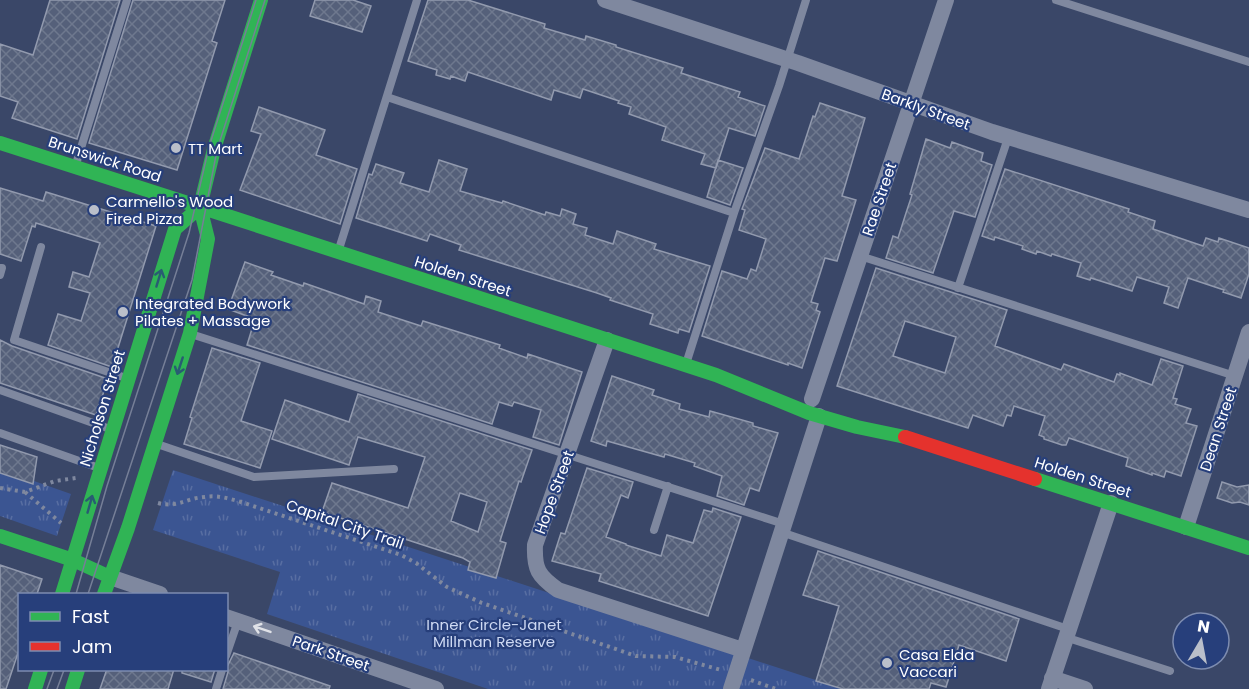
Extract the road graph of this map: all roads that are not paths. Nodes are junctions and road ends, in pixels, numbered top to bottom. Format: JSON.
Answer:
{"nodes":[{"id":1,"x":127,"y":0,"type":"edge"},
{"id":2,"x":261,"y":0,"type":"edge"},
{"id":3,"x":417,"y":0,"type":"edge"},
{"id":4,"x":605,"y":0,"type":"edge"},
{"id":5,"x":806,"y":0,"type":"edge"},
{"id":6,"x":946,"y":0,"type":"edge"},
{"id":7,"x":1056,"y":0,"type":"edge"},
{"id":8,"x":1073,"y":3,"type":"edge"},
{"id":9,"x":788,"y":59,"type":"junction"},
{"id":10,"x":1249,"y":62,"type":"edge"},
{"id":11,"x":387,"y":97,"type":"junction"},
{"id":12,"x":912,"y":103,"type":"junction"},
{"id":13,"x":1008,"y":138,"type":"junction"},
{"id":14,"x":0,"y":143,"type":"edge"},
{"id":15,"x":75,"y":167,"type":"junction"},
{"id":16,"x":200,"y":207,"type":"junction"},
{"id":17,"x":1249,"y":210,"type":"edge"},
{"id":18,"x":734,"y":213,"type":"junction"},
{"id":19,"x":41,"y":248,"type":"dead end"},
{"id":20,"x":338,"y":252,"type":"junction"},
{"id":21,"x":860,"y":256,"type":"junction"},
{"id":22,"x":0,"y":268,"type":"edge"},
{"id":23,"x":0,"y":275,"type":"edge"},
{"id":24,"x":958,"y":288,"type":"junction"},
{"id":25,"x":1249,"y":332,"type":"edge"},
{"id":26,"x":190,"y":333,"type":"junction"},
{"id":27,"x":607,"y":340,"type":"junction"},
{"id":28,"x":686,"y":365,"type":"junction"},
{"id":29,"x":1235,"y":376,"type":"junction"},
{"id":30,"x":129,"y":379,"type":"junction"},
{"id":31,"x":0,"y":390,"type":"edge"},
{"id":32,"x":824,"y":406,"type":"junction"},
{"id":33,"x":114,"y":430,"type":"junction"},
{"id":34,"x":0,"y":433,"type":"edge"},
{"id":35,"x":155,"y":443,"type":"junction"},
{"id":36,"x":568,"y":454,"type":"junction"},
{"id":37,"x":101,"y":469,"type":"junction"},
{"id":38,"x":394,"y":469,"type":"dead end"},
{"id":39,"x":668,"y":486,"type":"junction"},
{"id":40,"x":1111,"y":503,"type":"junction"},
{"id":41,"x":1186,"y":527,"type":"junction"},
{"id":42,"x":782,"y":528,"type":"junction"},
{"id":43,"x":654,"y":530,"type":"dead end"},
{"id":44,"x":0,"y":536,"type":"edge"},
{"id":45,"x":1249,"y":548,"type":"edge"},
{"id":46,"x":73,"y":560,"type":"junction"},
{"id":47,"x":110,"y":577,"type":"junction"},
{"id":48,"x":62,"y":593,"type":"edge"},
{"id":49,"x":104,"y":593,"type":"edge"},
{"id":50,"x":157,"y":593,"type":"edge"},
{"id":51,"x":232,"y":619,"type":"edge"},
{"id":52,"x":1066,"y":633,"type":"junction"},
{"id":53,"x":228,"y":644,"type":"edge"},
{"id":54,"x":743,"y":650,"type":"junction"},
{"id":55,"x":40,"y":671,"type":"edge"},
{"id":56,"x":77,"y":671,"type":"edge"},
{"id":57,"x":221,"y":671,"type":"edge"},
{"id":58,"x":1170,"y":671,"type":"dead end"},
{"id":59,"x":733,"y":682,"type":"edge"},
{"id":60,"x":1050,"y":683,"type":"edge"},
{"id":61,"x":34,"y":689,"type":"edge"},
{"id":62,"x":72,"y":689,"type":"edge"},
{"id":63,"x":216,"y":689,"type":"edge"},
{"id":64,"x":436,"y":689,"type":"edge"},
{"id":65,"x":1085,"y":689,"type":"edge"}],
"edges":[{"from":1,"to":15,"type":"lane"},
{"from":2,"to":16,"type":"main road"},
{"from":3,"to":11,"type":"lane"},
{"from":4,"to":9,"type":"street","name":"Barkly Street"},
{"from":5,"to":9,"type":"lane"},
{"from":6,"to":12,"type":"street","name":"Rae Street"},
{"from":7,"to":8,"type":"lane"},
{"from":8,"to":10,"type":"lane"},
{"from":9,"to":12,"type":"street","name":"Barkly Street"},
{"from":9,"to":18,"type":"lane"},
{"from":11,"to":18,"type":"lane"},
{"from":11,"to":20,"type":"lane"},
{"from":12,"to":13,"type":"street","name":"Barkly Street"},
{"from":12,"to":21,"type":"street","name":"Rae Street"},
{"from":13,"to":17,"type":"street","name":"Barkly Street"},
{"from":13,"to":24,"type":"lane"},
{"from":14,"to":15,"type":"main road","name":"Brunswick Road"},
{"from":15,"to":16,"type":"main road","name":"Brunswick Road"},
{"from":16,"to":20,"type":"main road","name":"Holden Street"},
{"from":16,"to":26,"type":"main road"},
{"from":30,"to":16,"type":"main road","name":"Nicholson Street","one_way":true},
{"from":18,"to":28,"type":"lane"},
{"from":19,"to":30,"type":"lane"},
{"from":20,"to":27,"type":"main road","name":"Holden Street"},
{"from":21,"to":24,"type":"lane"},
{"from":21,"to":32,"type":"street","name":"Rae Street"},
{"from":22,"to":23,"type":"lane"},
{"from":24,"to":29,"type":"lane"},
{"from":25,"to":29,"type":"street","name":"Dean Street"},
{"from":26,"to":35,"type":"main road","one_way":true},
{"from":26,"to":36,"type":"lane"},
{"from":27,"to":28,"type":"main road","name":"Holden Street"},
{"from":27,"to":36,"type":"street","name":"Hope Street"},
{"from":28,"to":32,"type":"main road","name":"Holden Street"},
{"from":29,"to":41,"type":"street","name":"Dean Street"},
{"from":30,"to":33,"type":"main road","name":"Nicholson Street"},
{"from":31,"to":33,"type":"lane"},
{"from":32,"to":40,"type":"main road","name":"Holden Street"},
{"from":32,"to":42,"type":"street","name":"Rae Street"},
{"from":33,"to":37,"type":"main road","name":"Nicholson Street"},
{"from":34,"to":37,"type":"lane"},
{"from":35,"to":38,"type":"lane"},
{"from":35,"to":47,"type":"main road"},
{"from":36,"to":39,"type":"lane"},
{"from":36,"to":54,"type":"street","name":"Hope Street"},
{"from":46,"to":37,"type":"main road","name":"Nicholson Street","one_way":true},
{"from":39,"to":42,"type":"lane"},
{"from":39,"to":43,"type":"lane"},
{"from":40,"to":41,"type":"main road","name":"Holden Street"},
{"from":40,"to":52,"type":"street"},
{"from":41,"to":45,"type":"main road","name":"Holden Street"},
{"from":42,"to":52,"type":"lane"},
{"from":42,"to":54,"type":"street","name":"Rae Street"},
{"from":44,"to":46,"type":"main road"},
{"from":46,"to":47,"type":"main road"},
{"from":46,"to":48,"type":"main road","name":"Nicholson Street"},
{"from":47,"to":49,"type":"main road"},
{"from":47,"to":50,"type":"street"},
{"from":51,"to":53,"type":"lane"},
{"from":64,"to":51,"type":"street","name":"Park Street","one_way":true},
{"from":52,"to":58,"type":"lane"},
{"from":52,"to":60,"type":"street"},
{"from":54,"to":59,"type":"street","name":"Rae Street"},
{"from":55,"to":61,"type":"main road"},
{"from":56,"to":62,"type":"main road"},
{"from":57,"to":63,"type":"lane"},
{"from":60,"to":65,"type":"street"}]}
